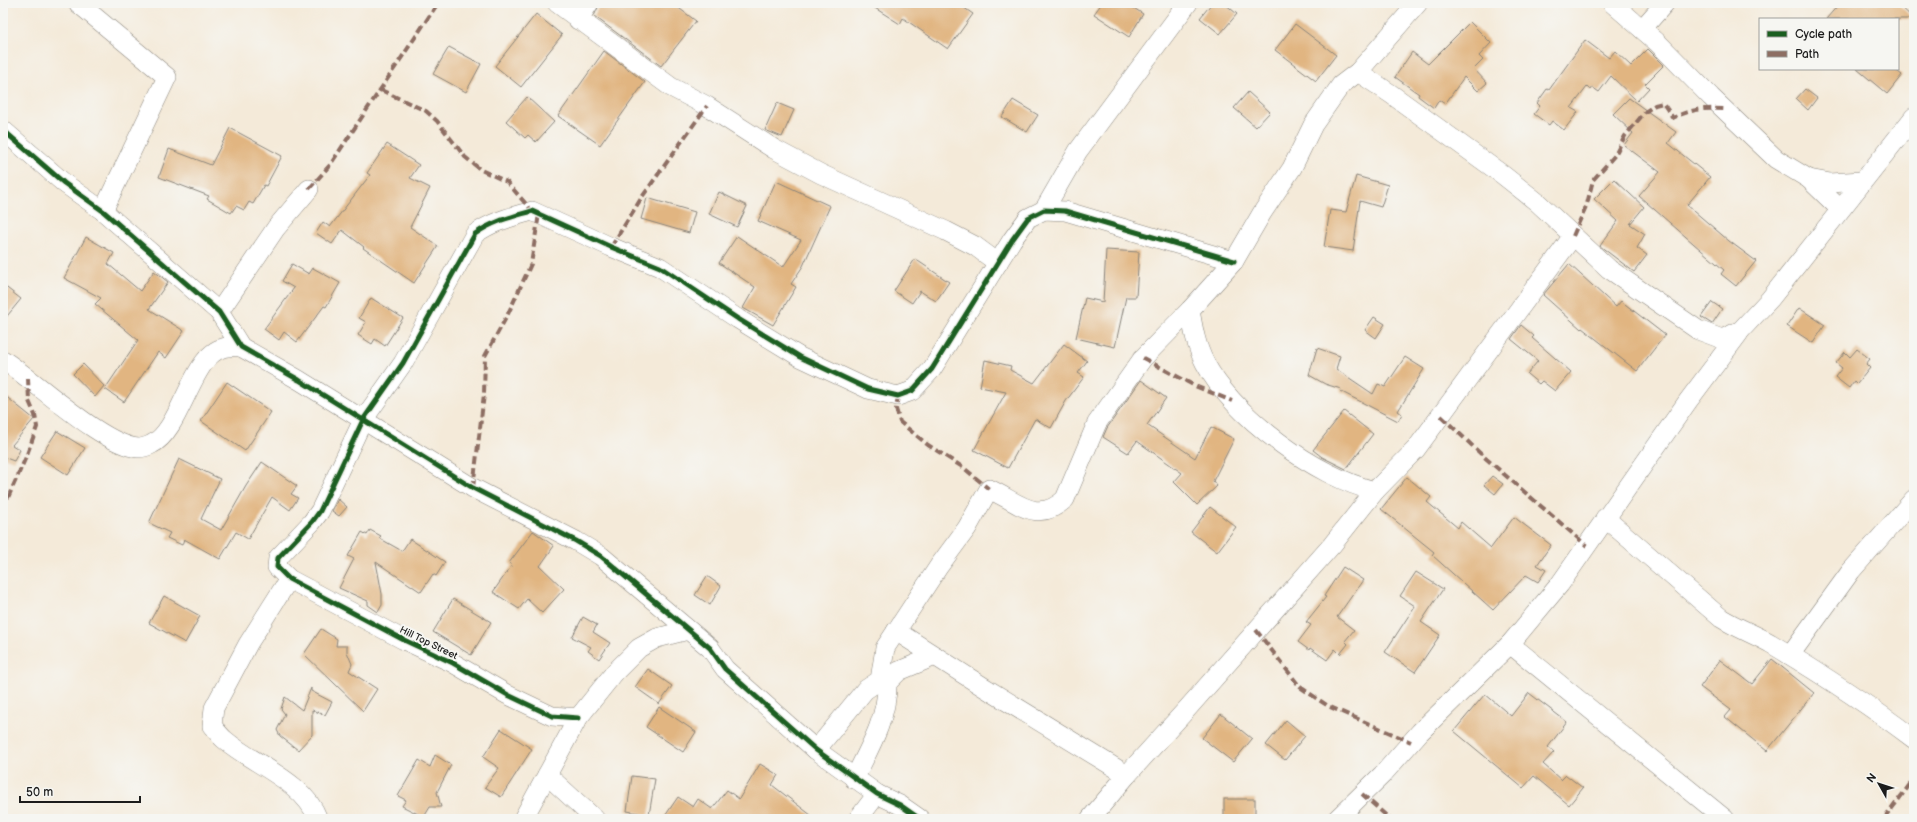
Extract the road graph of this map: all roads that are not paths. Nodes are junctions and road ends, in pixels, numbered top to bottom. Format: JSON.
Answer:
{"nodes":[{"id":1,"x":78,"y":3,"type":"edge"},
{"id":2,"x":557,"y":3,"type":"edge"},
{"id":3,"x":589,"y":3,"type":"edge"},
{"id":4,"x":1188,"y":3,"type":"edge"},
{"id":5,"x":1418,"y":3,"type":"edge"},
{"id":6,"x":1612,"y":3,"type":"edge"},
{"id":7,"x":1665,"y":3,"type":"edge"},
{"id":8,"x":578,"y":20,"type":"junction"},
{"id":9,"x":1642,"y":30,"type":"junction"},
{"id":10,"x":1358,"y":72,"type":"junction"},
{"id":11,"x":1914,"y":117,"type":"edge"},
{"id":12,"x":3,"y":130,"type":"edge"},
{"id":13,"x":1808,"y":179,"type":"junction"},
{"id":14,"x":1862,"y":181,"type":"junction"},
{"id":15,"x":309,"y":189,"type":"dead end"},
{"id":16,"x":1840,"y":209,"type":"junction"},
{"id":17,"x":1044,"y":210,"type":"junction"},
{"id":18,"x":103,"y":211,"type":"junction"},
{"id":19,"x":1573,"y":236,"type":"junction"},
{"id":20,"x":1234,"y":260,"type":"junction"},
{"id":21,"x":998,"y":264,"type":"junction"},
{"id":22,"x":1190,"y":310,"type":"junction"},
{"id":23,"x":219,"y":312,"type":"junction"},
{"id":24,"x":1741,"y":330,"type":"junction"},
{"id":25,"x":241,"y":347,"type":"junction"},
{"id":26,"x":3,"y":360,"type":"edge"},
{"id":27,"x":363,"y":420,"type":"junction"},
{"id":28,"x":1375,"y":491,"type":"junction"},
{"id":29,"x":1914,"y":499,"type":"edge"},
{"id":30,"x":1605,"y":518,"type":"junction"},
{"id":31,"x":283,"y":573,"type":"junction"},
{"id":32,"x":668,"y":613,"type":"junction"},
{"id":33,"x":688,"y":630,"type":"junction"},
{"id":34,"x":896,"y":631,"type":"junction"},
{"id":35,"x":656,"y":638,"type":"junction"},
{"id":36,"x":1510,"y":644,"type":"junction"},
{"id":37,"x":1790,"y":655,"type":"junction"},
{"id":38,"x":935,"y":656,"type":"junction"},
{"id":39,"x":884,"y":681,"type":"junction"},
{"id":40,"x":578,"y":718,"type":"junction"},
{"id":41,"x":1914,"y":739,"type":"edge"},
{"id":42,"x":816,"y":750,"type":"junction"},
{"id":43,"x":1126,"y":774,"type":"junction"},
{"id":44,"x":547,"y":775,"type":"junction"},
{"id":45,"x":854,"y":779,"type":"junction"},
{"id":46,"x":878,"y":794,"type":"junction"},
{"id":47,"x":318,"y":819,"type":"edge"},
{"id":48,"x":523,"y":819,"type":"edge"},
{"id":49,"x":596,"y":819,"type":"edge"},
{"id":50,"x":858,"y":819,"type":"edge"},
{"id":51,"x":920,"y":819,"type":"edge"},
{"id":52,"x":1090,"y":819,"type":"edge"},
{"id":53,"x":1337,"y":819,"type":"edge"},
{"id":54,"x":1725,"y":819,"type":"edge"}],
"edges":[{"from":1,"to":18,"type":"street"},
{"from":2,"to":8,"type":"street"},
{"from":3,"to":8,"type":"street"},
{"from":4,"to":17,"type":"street"},
{"from":5,"to":10,"type":"street"},
{"from":6,"to":9,"type":"street"},
{"from":7,"to":9,"type":"street"},
{"from":8,"to":21,"type":"street"},
{"from":9,"to":13,"type":"street"},
{"from":10,"to":19,"type":"street"},
{"from":10,"to":20,"type":"street"},
{"from":11,"to":14,"type":"street"},
{"from":12,"to":18,"type":"street"},
{"from":13,"to":14,"type":"street"},
{"from":13,"to":16,"type":"street"},
{"from":14,"to":16,"type":"street"},
{"from":15,"to":23,"type":"street"},
{"from":16,"to":24,"type":"street"},
{"from":17,"to":20,"type":"street"},
{"from":17,"to":21,"type":"street"},
{"from":18,"to":23,"type":"street"},
{"from":19,"to":24,"type":"street"},
{"from":19,"to":28,"type":"street"},
{"from":20,"to":22,"type":"street"},
{"from":21,"to":27,"type":"street"},
{"from":22,"to":28,"type":"street"},
{"from":22,"to":34,"type":"street"},
{"from":23,"to":25,"type":"street"},
{"from":24,"to":30,"type":"street"},
{"from":25,"to":26,"type":"street"},
{"from":25,"to":27,"type":"street"},
{"from":27,"to":31,"type":"street"},
{"from":27,"to":32,"type":"street"},
{"from":28,"to":43,"type":"street"},
{"from":29,"to":37,"type":"street"},
{"from":30,"to":36,"type":"street"},
{"from":30,"to":37,"type":"street"},
{"from":31,"to":40,"type":"street","name":"Hill Top Street"},
{"from":31,"to":47,"type":"street"},
{"from":32,"to":33,"type":"street"},
{"from":32,"to":35,"type":"street"},
{"from":33,"to":35,"type":"street"},
{"from":33,"to":42,"type":"street"},
{"from":34,"to":38,"type":"street"},
{"from":34,"to":39,"type":"street"},
{"from":35,"to":40,"type":"street"},
{"from":36,"to":53,"type":"street"},
{"from":36,"to":54,"type":"street"},
{"from":37,"to":41,"type":"street"},
{"from":38,"to":39,"type":"street"},
{"from":38,"to":43,"type":"street"},
{"from":39,"to":42,"type":"street"},
{"from":39,"to":45,"type":"street"},
{"from":40,"to":44,"type":"street"},
{"from":42,"to":45,"type":"street"},
{"from":43,"to":52,"type":"street"},
{"from":44,"to":48,"type":"street"},
{"from":44,"to":49,"type":"street"},
{"from":45,"to":46,"type":"street"},
{"from":46,"to":50,"type":"street"},
{"from":46,"to":51,"type":"street"}]}
